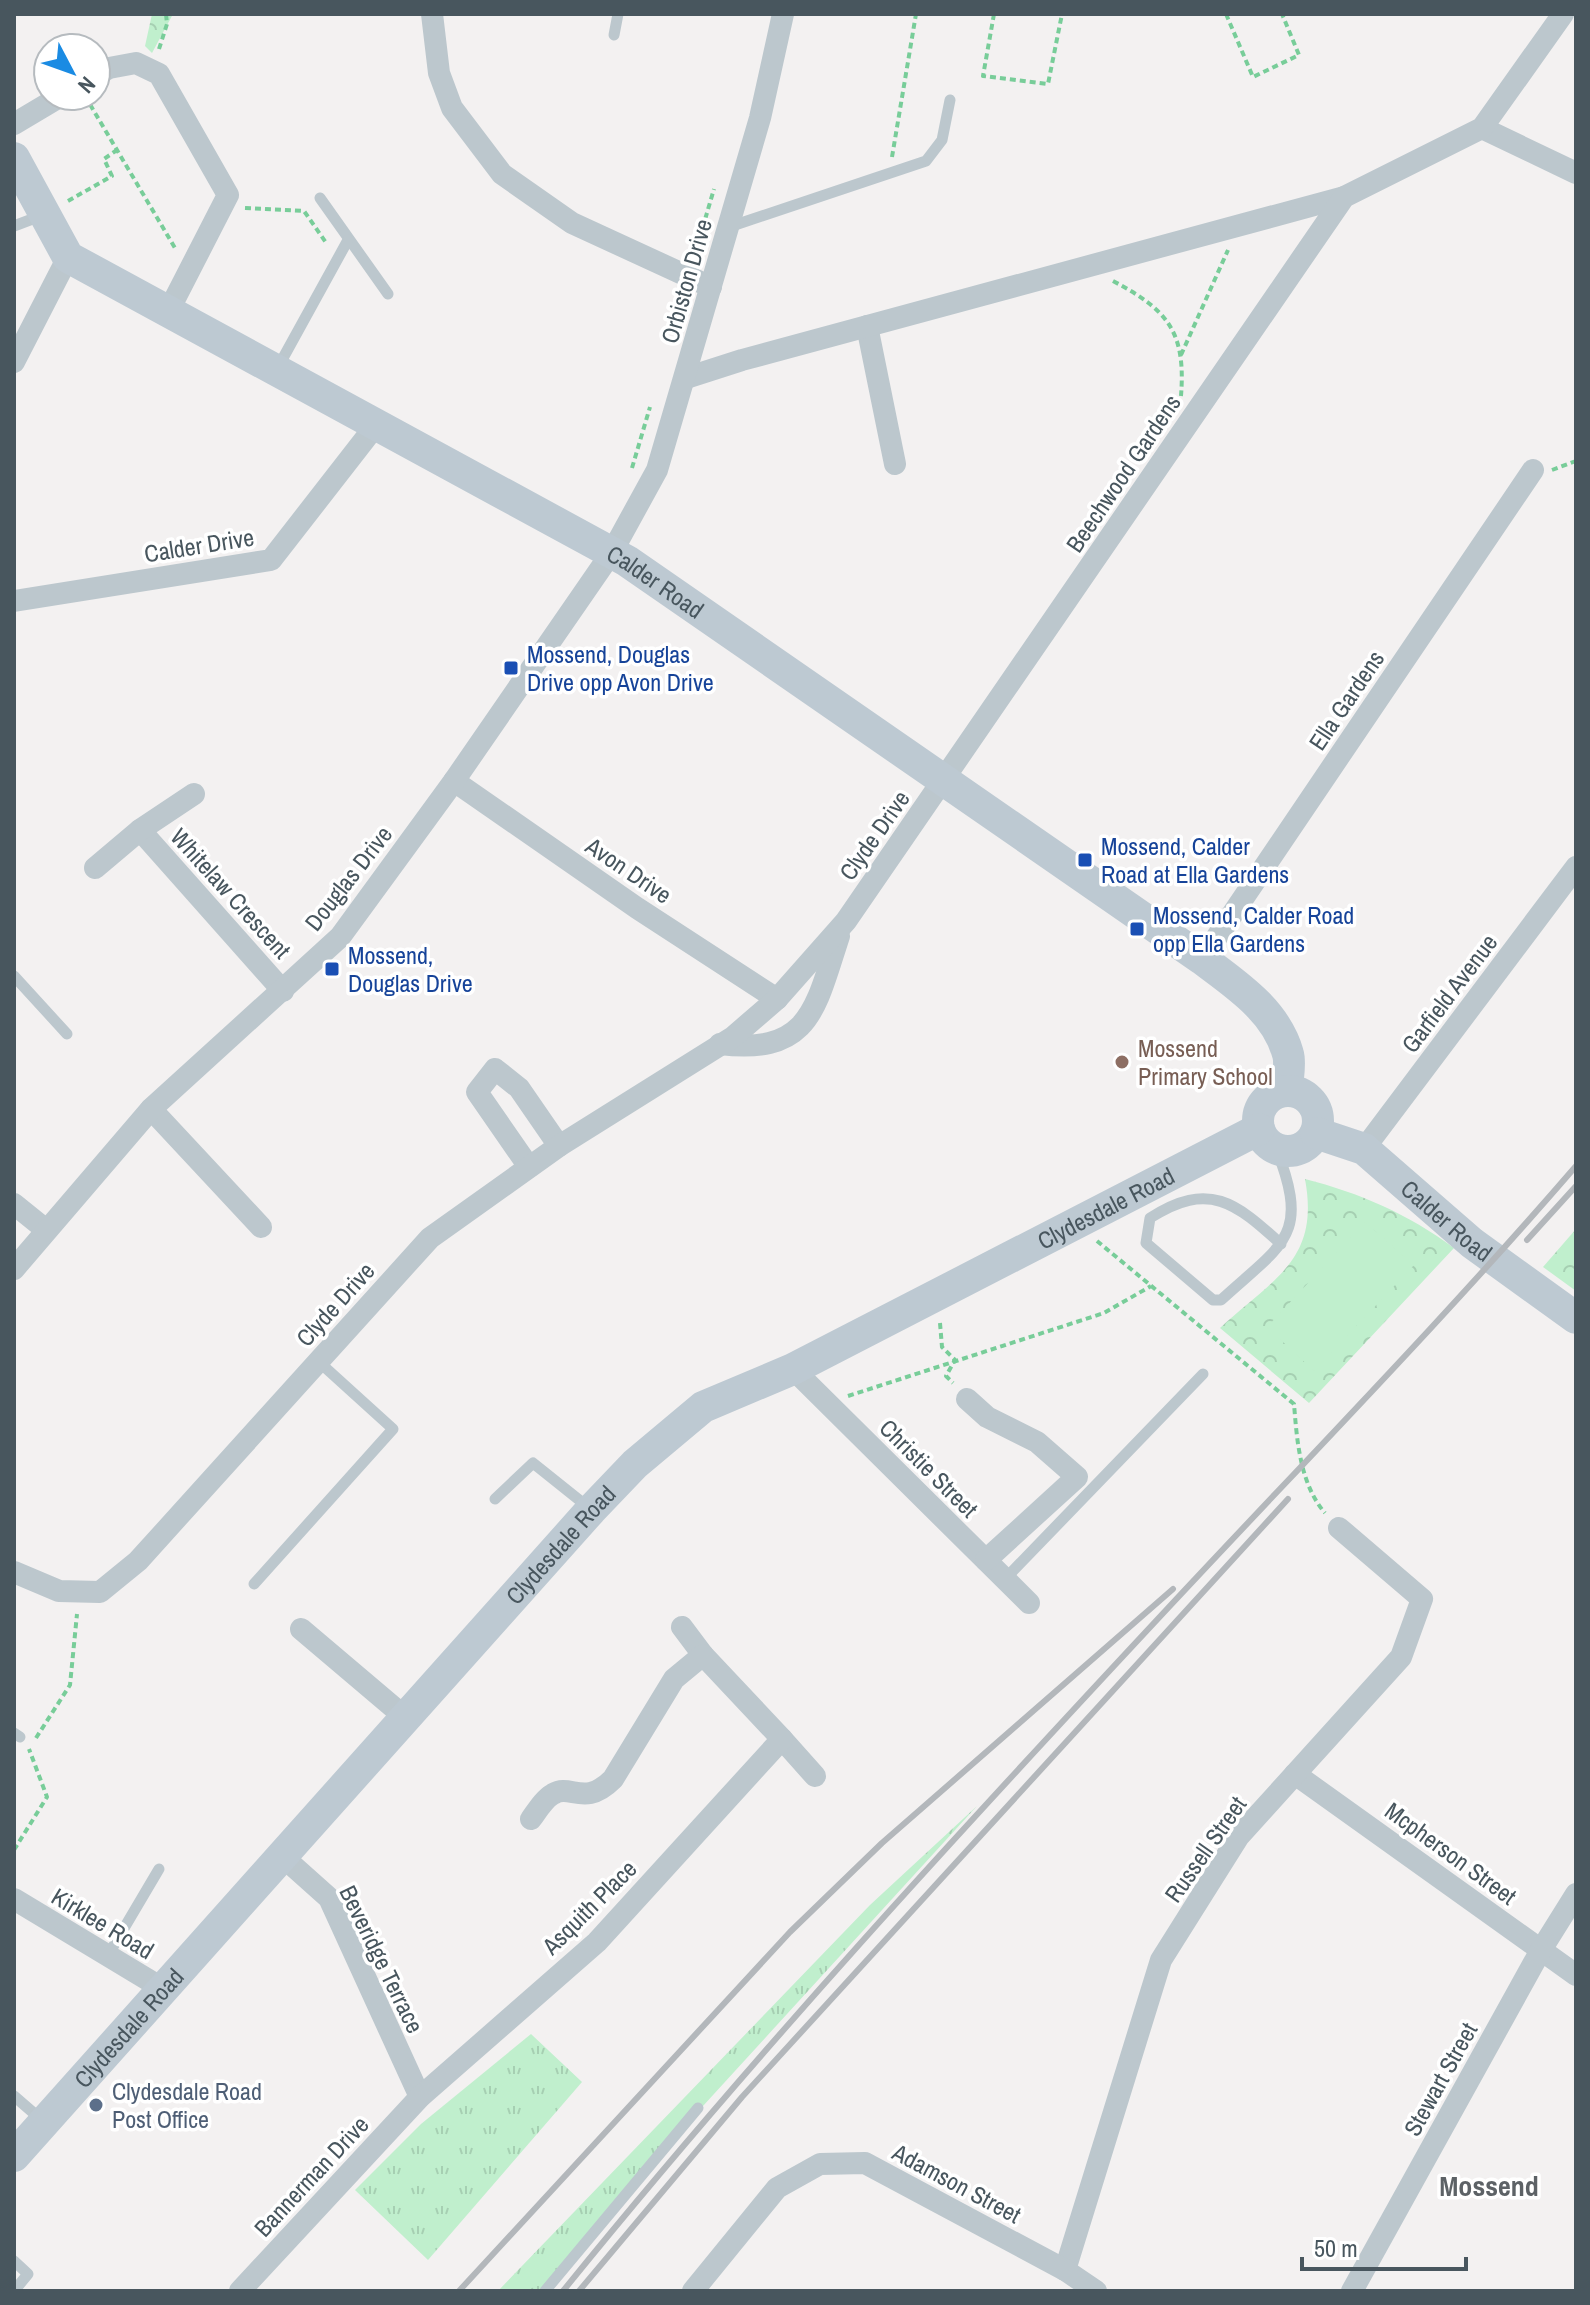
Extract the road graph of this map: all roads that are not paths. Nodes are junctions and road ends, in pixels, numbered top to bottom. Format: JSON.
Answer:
{"nodes":[{"id":1,"x":432,"y":14,"type":"edge"},
{"id":2,"x":618,"y":14,"type":"edge"},
{"id":3,"x":783,"y":14,"type":"edge"},
{"id":4,"x":1563,"y":14,"type":"edge"},
{"id":5,"x":614,"y":35,"type":"dead end"},
{"id":6,"x":112,"y":67,"type":"edge"},
{"id":7,"x":950,"y":100,"type":"dead end"},
{"id":8,"x":34,"y":112,"type":"edge"},
{"id":9,"x":14,"y":124,"type":"edge"},
{"id":10,"x":1482,"y":128,"type":"junction"},
{"id":11,"x":14,"y":158,"type":"edge"},
{"id":12,"x":1576,"y":173,"type":"edge"},
{"id":13,"x":1344,"y":197,"type":"junction"},
{"id":14,"x":320,"y":198,"type":"dead end"},
{"id":15,"x":44,"y":214,"type":"junction"},
{"id":16,"x":14,"y":226,"type":"edge"},
{"id":17,"x":728,"y":227,"type":"junction"},
{"id":18,"x":348,"y":240,"type":"junction"},
{"id":19,"x":68,"y":257,"type":"junction"},
{"id":20,"x":711,"y":287,"type":"junction"},
{"id":21,"x":388,"y":294,"type":"dead end"},
{"id":22,"x":168,"y":312,"type":"junction"},
{"id":23,"x":867,"y":326,"type":"junction"},
{"id":24,"x":14,"y":362,"type":"edge"},
{"id":25,"x":276,"y":371,"type":"junction"},
{"id":26,"x":686,"y":378,"type":"junction"},
{"id":27,"x":376,"y":425,"type":"junction"},
{"id":28,"x":895,"y":464,"type":"dead end"},
{"id":29,"x":1533,"y":470,"type":"dead end"},
{"id":30,"x":612,"y":552,"type":"junction"},
{"id":31,"x":14,"y":601,"type":"edge"},
{"id":32,"x":944,"y":779,"type":"junction"},
{"id":33,"x":454,"y":781,"type":"junction"},
{"id":34,"x":194,"y":794,"type":"dead end"},
{"id":35,"x":140,"y":830,"type":"junction"},
{"id":36,"x":1576,"y":867,"type":"edge"},
{"id":37,"x":95,"y":868,"type":"dead end"},
{"id":38,"x":846,"y":921,"type":"junction"},
{"id":39,"x":1202,"y":959,"type":"junction"},
{"id":40,"x":14,"y":976,"type":"edge"},
{"id":41,"x":283,"y":991,"type":"junction"},
{"id":42,"x":777,"y":999,"type":"junction"},
{"id":43,"x":67,"y":1034,"type":"dead end"},
{"id":44,"x":720,"y":1044,"type":"junction"},
{"id":45,"x":1287,"y":1091,"type":"junction"},
{"id":46,"x":151,"y":1109,"type":"junction"},
{"id":47,"x":1316,"y":1133,"type":"junction"},
{"id":48,"x":1267,"y":1138,"type":"junction"},
{"id":49,"x":559,"y":1146,"type":"junction"},
{"id":50,"x":1364,"y":1149,"type":"junction"},
{"id":51,"x":529,"y":1167,"type":"junction"},
{"id":52,"x":14,"y":1204,"type":"edge"},
{"id":53,"x":261,"y":1227,"type":"dead end"},
{"id":54,"x":45,"y":1229,"type":"junction"},
{"id":55,"x":1281,"y":1244,"type":"junction"},
{"id":56,"x":14,"y":1269,"type":"edge"},
{"id":57,"x":1576,"y":1318,"type":"edge"},
{"id":58,"x":318,"y":1361,"type":"junction"},
{"id":59,"x":793,"y":1369,"type":"junction"},
{"id":60,"x":1203,"y":1374,"type":"dead end"},
{"id":61,"x":967,"y":1399,"type":"road end"},
{"id":62,"x":495,"y":1499,"type":"dead end"},
{"id":63,"x":591,"y":1510,"type":"junction"},
{"id":64,"x":1339,"y":1528,"type":"road end"},
{"id":65,"x":986,"y":1560,"type":"junction"},
{"id":66,"x":14,"y":1572,"type":"edge"},
{"id":67,"x":1005,"y":1579,"type":"junction"},
{"id":68,"x":254,"y":1584,"type":"dead end"},
{"id":69,"x":1029,"y":1603,"type":"dead end"},
{"id":70,"x":682,"y":1627,"type":"dead end"},
{"id":71,"x":301,"y":1629,"type":"dead end"},
{"id":72,"x":703,"y":1655,"type":"junction"},
{"id":73,"x":406,"y":1718,"type":"junction"},
{"id":74,"x":782,"y":1739,"type":"junction"},
{"id":75,"x":1295,"y":1774,"type":"junction"},
{"id":76,"x":815,"y":1776,"type":"dead end"},
{"id":77,"x":531,"y":1819,"type":"dead end"},
{"id":78,"x":282,"y":1856,"type":"junction"},
{"id":79,"x":159,"y":1869,"type":"dead end"},
{"id":80,"x":1576,"y":1894,"type":"edge"},
{"id":81,"x":14,"y":1899,"type":"edge"},
{"id":82,"x":1541,"y":1950,"type":"junction"},
{"id":83,"x":107,"y":1957,"type":"junction"},
{"id":84,"x":1576,"y":1975,"type":"edge"},
{"id":85,"x":165,"y":1990,"type":"junction"},
{"id":86,"x":14,"y":2096,"type":"edge"},
{"id":87,"x":420,"y":2097,"type":"junction"},
{"id":88,"x":698,"y":2108,"type":"dead end"},
{"id":89,"x":45,"y":2123,"type":"junction"},
{"id":90,"x":14,"y":2156,"type":"edge"},
{"id":91,"x":14,"y":2261,"type":"edge"},
{"id":92,"x":1065,"y":2270,"type":"junction"},
{"id":93,"x":14,"y":2291,"type":"edge"},
{"id":94,"x":240,"y":2291,"type":"edge"},
{"id":95,"x":545,"y":2291,"type":"edge"},
{"id":96,"x":693,"y":2291,"type":"edge"},
{"id":97,"x":1096,"y":2291,"type":"edge"},
{"id":98,"x":1352,"y":2291,"type":"edge"}],
"edges":[{"from":1,"to":20,"type":"street"},
{"from":2,"to":5,"type":"lane"},
{"from":3,"to":17,"type":"street","name":"Orbiston Drive"},
{"from":4,"to":10,"type":"street"},
{"from":6,"to":22,"type":"street"},
{"from":7,"to":17,"type":"lane"},
{"from":8,"to":9,"type":"street"},
{"from":10,"to":12,"type":"street"},
{"from":10,"to":13,"type":"street","name":"Beechwood Gardens"},
{"from":11,"to":15,"type":"main road"},
{"from":13,"to":23,"type":"street","name":"Beechwood Gardens"},
{"from":13,"to":32,"type":"street","name":"Beechwood Gardens"},
{"from":14,"to":18,"type":"lane"},
{"from":15,"to":16,"type":"lane"},
{"from":15,"to":19,"type":"main road"},
{"from":17,"to":20,"type":"street","name":"Orbiston Drive"},
{"from":18,"to":21,"type":"lane"},
{"from":18,"to":25,"type":"lane"},
{"from":19,"to":22,"type":"main road","name":"Calder Road"},
{"from":19,"to":24,"type":"street"},
{"from":20,"to":26,"type":"street","name":"Orbiston Drive"},
{"from":22,"to":25,"type":"main road","name":"Calder Road"},
{"from":23,"to":26,"type":"street","name":"Beechwood Gardens"},
{"from":23,"to":28,"type":"street"},
{"from":25,"to":27,"type":"main road","name":"Calder Road"},
{"from":26,"to":30,"type":"street","name":"Orbiston Drive"},
{"from":27,"to":30,"type":"main road","name":"Calder Road"},
{"from":27,"to":31,"type":"street","name":"Calder Drive"},
{"from":29,"to":39,"type":"street","name":"Ella Gardens"},
{"from":30,"to":32,"type":"main road","name":"Calder Road"},
{"from":30,"to":33,"type":"street","name":"Douglas Drive"},
{"from":32,"to":38,"type":"street","name":"Clyde Drive"},
{"from":32,"to":39,"type":"main road","name":"Calder Road"},
{"from":33,"to":41,"type":"street","name":"Douglas Drive"},
{"from":33,"to":42,"type":"street","name":"Avon Drive"},
{"from":34,"to":35,"type":"street","name":"Whitelaw Crescent"},
{"from":35,"to":37,"type":"street","name":"Whitelaw Crescent"},
{"from":35,"to":41,"type":"street","name":"Whitelaw Crescent"},
{"from":36,"to":50,"type":"street","name":"Garfield Avenue"},
{"from":38,"to":42,"type":"street","name":"Clyde Drive"},
{"from":38,"to":44,"type":"street","name":"Clyde Drive"},
{"from":39,"to":45,"type":"main road","name":"Calder Road"},
{"from":40,"to":43,"type":"lane"},
{"from":41,"to":46,"type":"street","name":"Douglas Drive"},
{"from":42,"to":44,"type":"street","name":"Clyde Drive"},
{"from":44,"to":49,"type":"street","name":"Clyde Drive"},
{"from":45,"to":47,"type":"main road"},
{"from":45,"to":48,"type":"main road"},
{"from":46,"to":53,"type":"street"},
{"from":46,"to":54,"type":"street","name":"Douglas Drive"},
{"from":47,"to":48,"type":"main road","name":"Clydesdale Road"},
{"from":47,"to":50,"type":"main road","name":"Calder Road"},
{"from":48,"to":55,"type":"lane"},
{"from":48,"to":59,"type":"main road","name":"Clydesdale Road"},
{"from":49,"to":51,"type":"street","name":"Clyde Drive"},
{"from":49,"to":51,"type":"street"},
{"from":50,"to":57,"type":"main road","name":"Calder Road"},
{"from":51,"to":58,"type":"street","name":"Clyde Drive"},
{"from":52,"to":54,"type":"street"},
{"from":54,"to":56,"type":"street","name":"Douglas Drive"},
{"from":55,"to":55,"type":"lane"},
{"from":58,"to":66,"type":"street","name":"Clyde Drive"},
{"from":58,"to":68,"type":"lane"},
{"from":59,"to":63,"type":"main road","name":"Clydesdale Road"},
{"from":59,"to":65,"type":"street","name":"Christie Street"},
{"from":60,"to":67,"type":"lane"},
{"from":61,"to":65,"type":"street"},
{"from":62,"to":63,"type":"lane"},
{"from":63,"to":73,"type":"main road","name":"Clydesdale Road"},
{"from":64,"to":75,"type":"street","name":"Russell Street"},
{"from":65,"to":67,"type":"street","name":"Christie Street"},
{"from":67,"to":69,"type":"street","name":"Christie Street"},
{"from":70,"to":72,"type":"street"},
{"from":71,"to":73,"type":"street"},
{"from":72,"to":74,"type":"street"},
{"from":72,"to":77,"type":"street"},
{"from":73,"to":78,"type":"main road","name":"Clydesdale Road"},
{"from":74,"to":76,"type":"street"},
{"from":74,"to":87,"type":"street","name":"Asquith Place"},
{"from":75,"to":82,"type":"street","name":"Mcpherson Street"},
{"from":75,"to":92,"type":"street","name":"Russell Street"},
{"from":78,"to":85,"type":"main road","name":"Clydesdale Road"},
{"from":78,"to":87,"type":"street","name":"Beveridge Terrace"},
{"from":79,"to":83,"type":"lane"},
{"from":80,"to":82,"type":"street","name":"Stewart Street"},
{"from":81,"to":83,"type":"street","name":"Kirklee Road"},
{"from":82,"to":84,"type":"street","name":"Mcpherson Street"},
{"from":82,"to":98,"type":"street","name":"Stewart Street"},
{"from":83,"to":85,"type":"street","name":"Kirklee Road"},
{"from":85,"to":89,"type":"main road","name":"Clydesdale Road"},
{"from":86,"to":89,"type":"lane"},
{"from":87,"to":94,"type":"street","name":"Bannerman Drive"},
{"from":88,"to":95,"type":"lane"},
{"from":89,"to":90,"type":"main road","name":"Clydesdale Road"},
{"from":91,"to":93,"type":"lane"},
{"from":92,"to":96,"type":"street","name":"Adamson Street"},
{"from":92,"to":97,"type":"street","name":"Adamson Street"}]}
